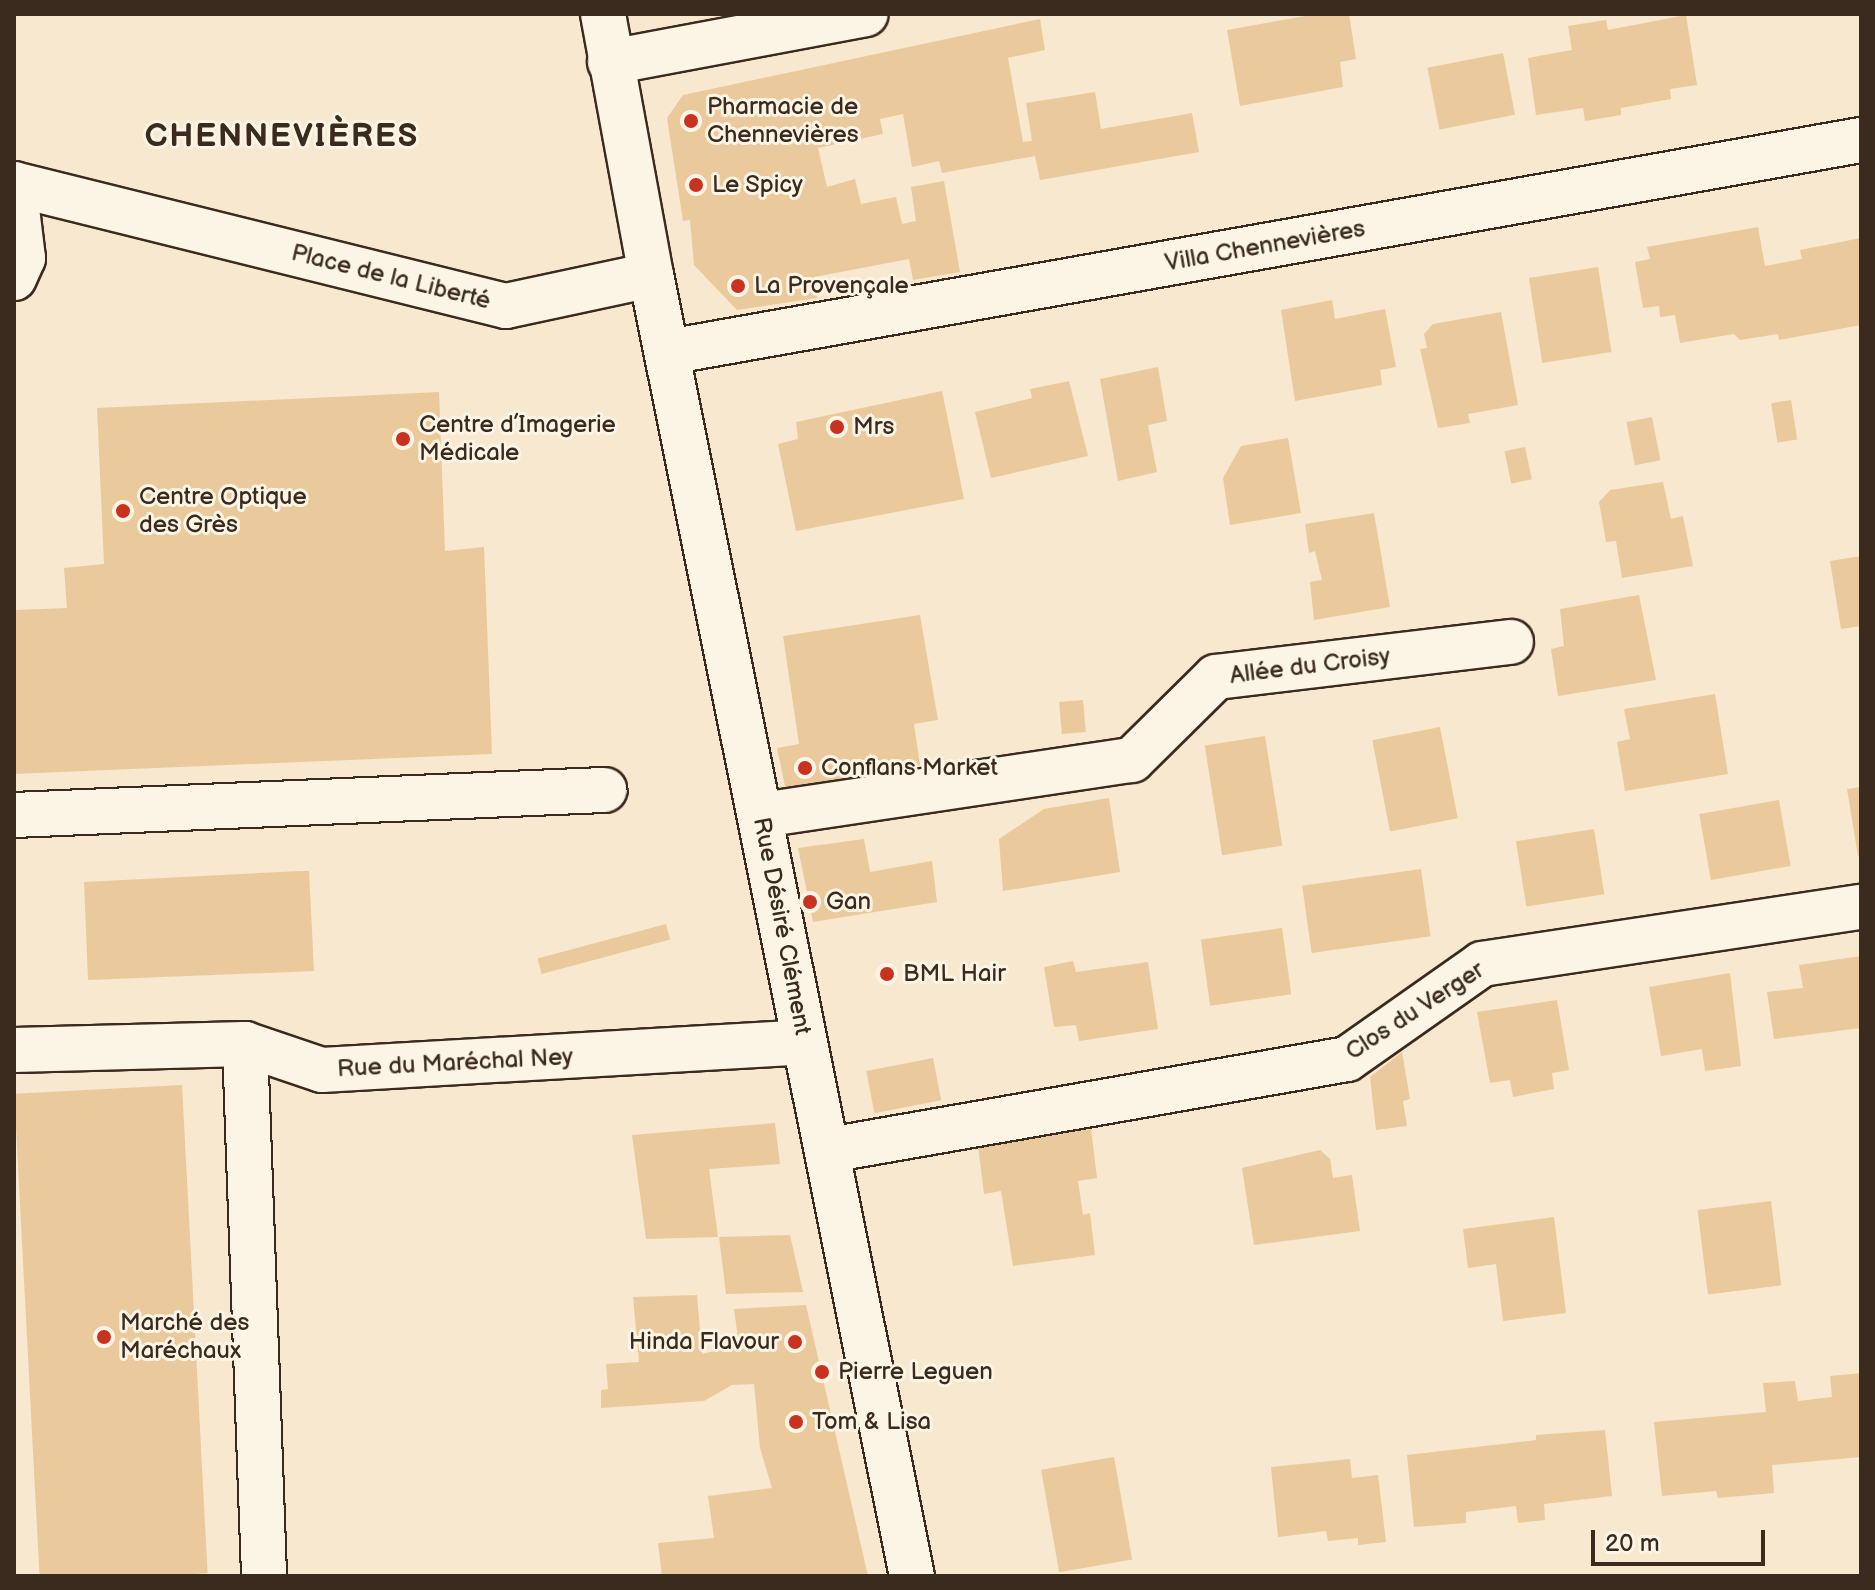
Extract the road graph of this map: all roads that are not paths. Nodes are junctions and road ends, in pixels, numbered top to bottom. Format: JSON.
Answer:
{"nodes":[{"id":1,"x":603,"y":14,"type":"edge"},
{"id":2,"x":866,"y":14,"type":"edge"},
{"id":3,"x":610,"y":62,"type":"junction"},
{"id":4,"x":1861,"y":140,"type":"edge"},
{"id":5,"x":14,"y":184,"type":"edge"},
{"id":6,"x":651,"y":275,"type":"junction"},
{"id":7,"x":14,"y":278,"type":"edge"},
{"id":8,"x":668,"y":352,"type":"junction"},
{"id":9,"x":1511,"y":642,"type":"dead end"},
{"id":10,"x":604,"y":790,"type":"dead end"},
{"id":11,"x":14,"y":815,"type":"edge"},
{"id":12,"x":762,"y":815,"type":"junction"},
{"id":13,"x":1861,"y":907,"type":"edge"},
{"id":14,"x":804,"y":1042,"type":"junction"},
{"id":15,"x":245,"y":1044,"type":"junction"},
{"id":16,"x":14,"y":1050,"type":"edge"},
{"id":17,"x":829,"y":1150,"type":"junction"},
{"id":18,"x":264,"y":1576,"type":"edge"},
{"id":19,"x":912,"y":1576,"type":"edge"}],
"edges":[{"from":1,"to":3,"type":"main road"},
{"from":2,"to":3,"type":"main road"},
{"from":3,"to":6,"type":"main road"},
{"from":4,"to":8,"type":"main road","name":"Villa Chennevières"},
{"from":5,"to":6,"type":"main road","name":"Place de la Liberté"},
{"from":5,"to":7,"type":"main road"},
{"from":6,"to":8,"type":"main road","name":"Rue Désiré Clément"},
{"from":8,"to":12,"type":"main road","name":"Rue Désiré Clément"},
{"from":9,"to":12,"type":"main road","name":"Allée du Croisy"},
{"from":10,"to":11,"type":"main road"},
{"from":12,"to":14,"type":"main road","name":"Rue Désiré Clément"},
{"from":13,"to":17,"type":"main road","name":"Clos du Verger"},
{"from":14,"to":15,"type":"main road","name":"Rue du Maréchal Ney"},
{"from":14,"to":17,"type":"main road","name":"Rue Désiré Clément"},
{"from":15,"to":16,"type":"main road","name":"Rue du Maréchal Ney"},
{"from":15,"to":18,"type":"main road"},
{"from":17,"to":19,"type":"main road","name":"Rue Désiré Clément"}]}
